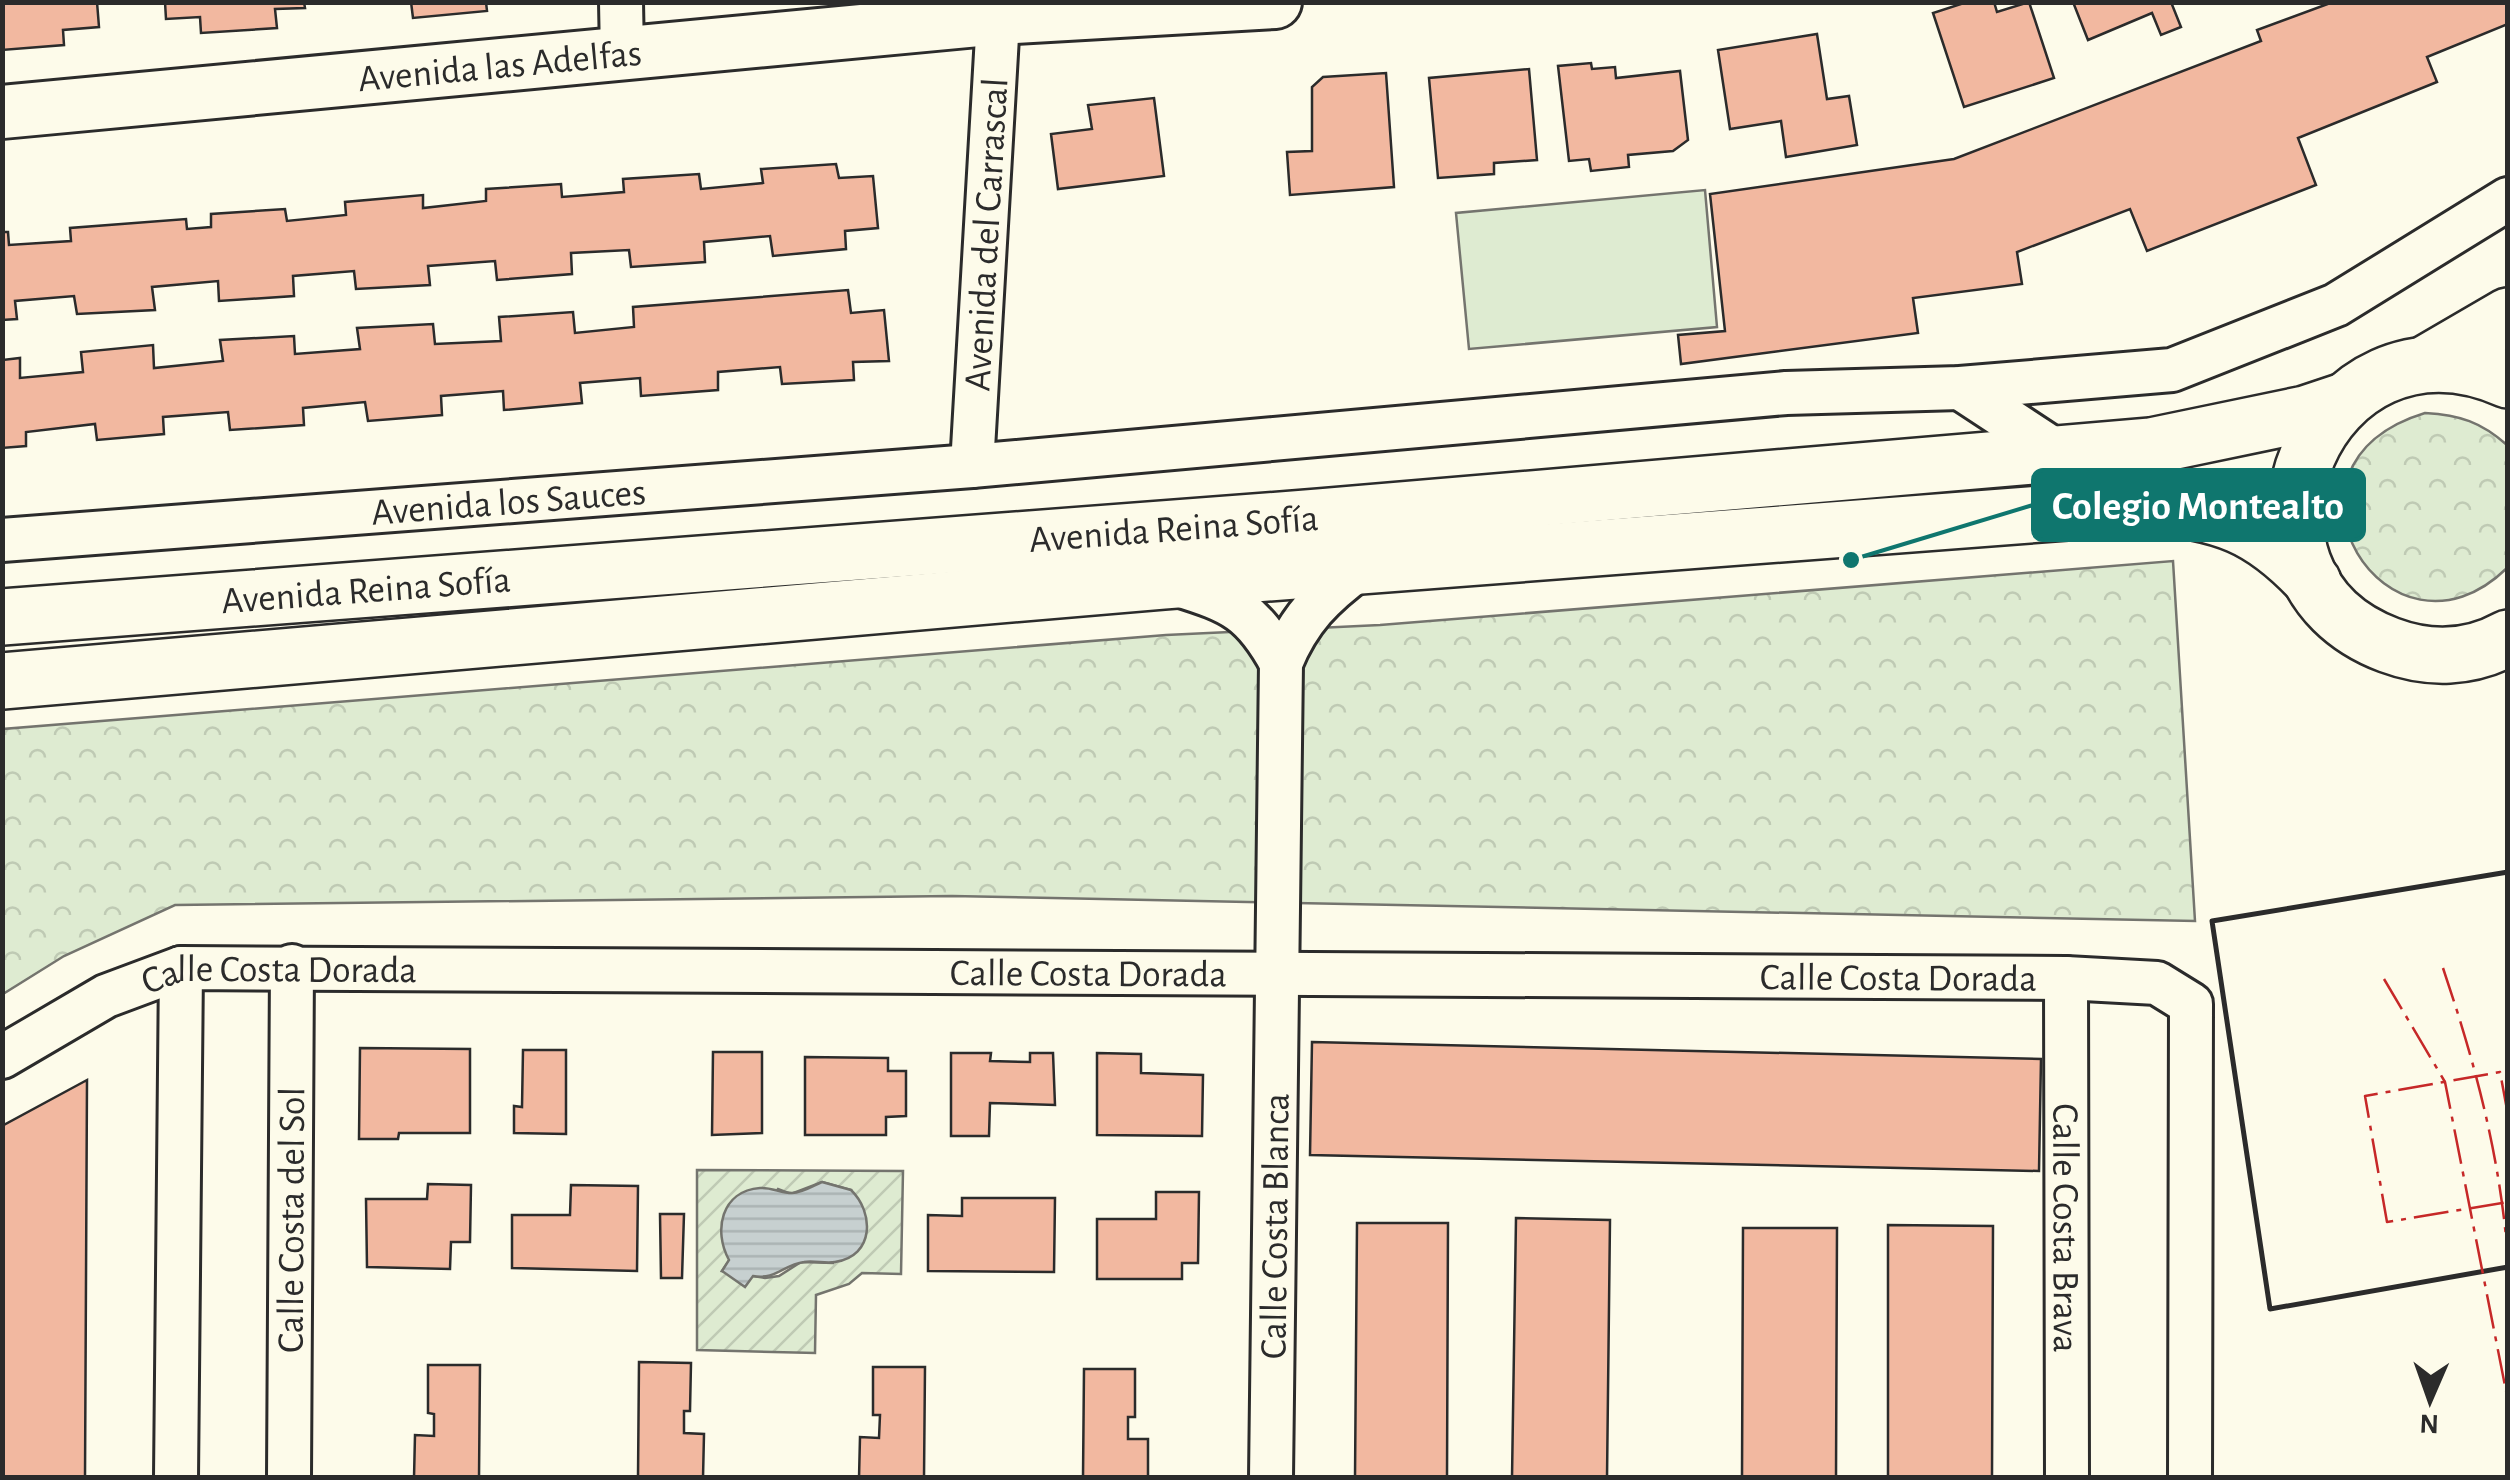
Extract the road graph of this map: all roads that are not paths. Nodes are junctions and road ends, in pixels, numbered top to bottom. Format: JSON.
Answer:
{"nodes":[{"id":1,"x":621,"y":2,"type":"edge"},
{"id":2,"x":1275,"y":2,"type":"edge"},
{"id":3,"x":999,"y":10,"type":"edge"},
{"id":4,"x":622,"y":54,"type":"junction"},
{"id":5,"x":2,"y":112,"type":"edge"},
{"id":6,"x":2508,"y":199,"type":"edge"},
{"id":7,"x":2508,"y":316,"type":"edge"},
{"id":8,"x":2429,"y":362,"type":"junction"},
{"id":9,"x":2508,"y":380,"type":"edge"},
{"id":10,"x":1960,"y":388,"type":"junction"},
{"id":11,"x":2340,"y":402,"type":"junction"},
{"id":12,"x":2056,"y":451,"type":"junction"},
{"id":13,"x":972,"y":466,"type":"junction"},
{"id":14,"x":46,"y":536,"type":"junction"},
{"id":15,"x":2,"y":540,"type":"edge"},
{"id":16,"x":1360,"y":568,"type":"junction"},
{"id":17,"x":2,"y":572,"type":"edge"},
{"id":18,"x":1164,"y":581,"type":"junction"},
{"id":19,"x":2312,"y":582,"type":"junction"},
{"id":20,"x":2,"y":617,"type":"edge"},
{"id":21,"x":2508,"y":638,"type":"edge"},
{"id":22,"x":1282,"y":662,"type":"junction"},
{"id":23,"x":2,"y":680,"type":"edge"},
{"id":24,"x":292,"y":966,"type":"junction"},
{"id":25,"x":181,"y":968,"type":"junction"},
{"id":26,"x":1279,"y":973,"type":"junction"},
{"id":27,"x":2066,"y":978,"type":"junction"},
{"id":28,"x":2,"y":1057,"type":"edge"},
{"id":29,"x":176,"y":1478,"type":"edge"},
{"id":30,"x":288,"y":1478,"type":"edge"},
{"id":31,"x":1271,"y":1478,"type":"edge"},
{"id":32,"x":2068,"y":1478,"type":"edge"},
{"id":33,"x":2190,"y":1478,"type":"edge"}],
"edges":[{"from":1,"to":4,"type":"street"},
{"from":2,"to":3,"type":"street","name":"Avenida las Adelfas"},
{"from":3,"to":4,"type":"street","name":"Avenida las Adelfas"},
{"from":3,"to":13,"type":"street","name":"Avenida del Carrascal"},
{"from":4,"to":5,"type":"street","name":"Avenida las Adelfas"},
{"from":6,"to":10,"type":"street","name":"Avenida los Sauces"},
{"from":7,"to":8,"type":"main road"},
{"from":8,"to":9,"type":"main road"},
{"from":8,"to":11,"type":"main road"},
{"from":10,"to":12,"type":"street"},
{"from":10,"to":13,"type":"street","name":"Avenida los Sauces"},
{"from":11,"to":12,"type":"main road","name":"Avenida Reina Sofía"},
{"from":11,"to":19,"type":"main road"},
{"from":12,"to":20,"type":"main road","name":"Avenida Reina Sofía"},
{"from":13,"to":14,"type":"street","name":"Avenida los Sauces"},
{"from":14,"to":15,"type":"street","name":"Avenida los Sauces"},
{"from":14,"to":17,"type":"street"},
{"from":16,"to":18,"type":"main road","name":"Avenida Reina Sofía"},
{"from":16,"to":19,"type":"main road","name":"Avenida Reina Sofía"},
{"from":16,"to":22,"type":"street"},
{"from":18,"to":22,"type":"street"},
{"from":18,"to":23,"type":"main road","name":"Avenida Reina Sofía"},
{"from":19,"to":21,"type":"main road","name":"Avenida Reina Sofía"},
{"from":22,"to":26,"type":"street","name":"Calle Costa Blanca"},
{"from":24,"to":25,"type":"street","name":"Calle Costa Dorada"},
{"from":24,"to":26,"type":"street","name":"Calle Costa Dorada"},
{"from":24,"to":30,"type":"street","name":"Calle Costa del Sol"},
{"from":25,"to":28,"type":"street","name":"Calle Costa Dorada"},
{"from":25,"to":29,"type":"street"},
{"from":26,"to":27,"type":"street","name":"Calle Costa Dorada"},
{"from":26,"to":31,"type":"street","name":"Calle Costa Blanca"},
{"from":27,"to":32,"type":"street","name":"Calle Costa Brava"},
{"from":27,"to":33,"type":"street","name":"Calle Costa Dorada"}]}
